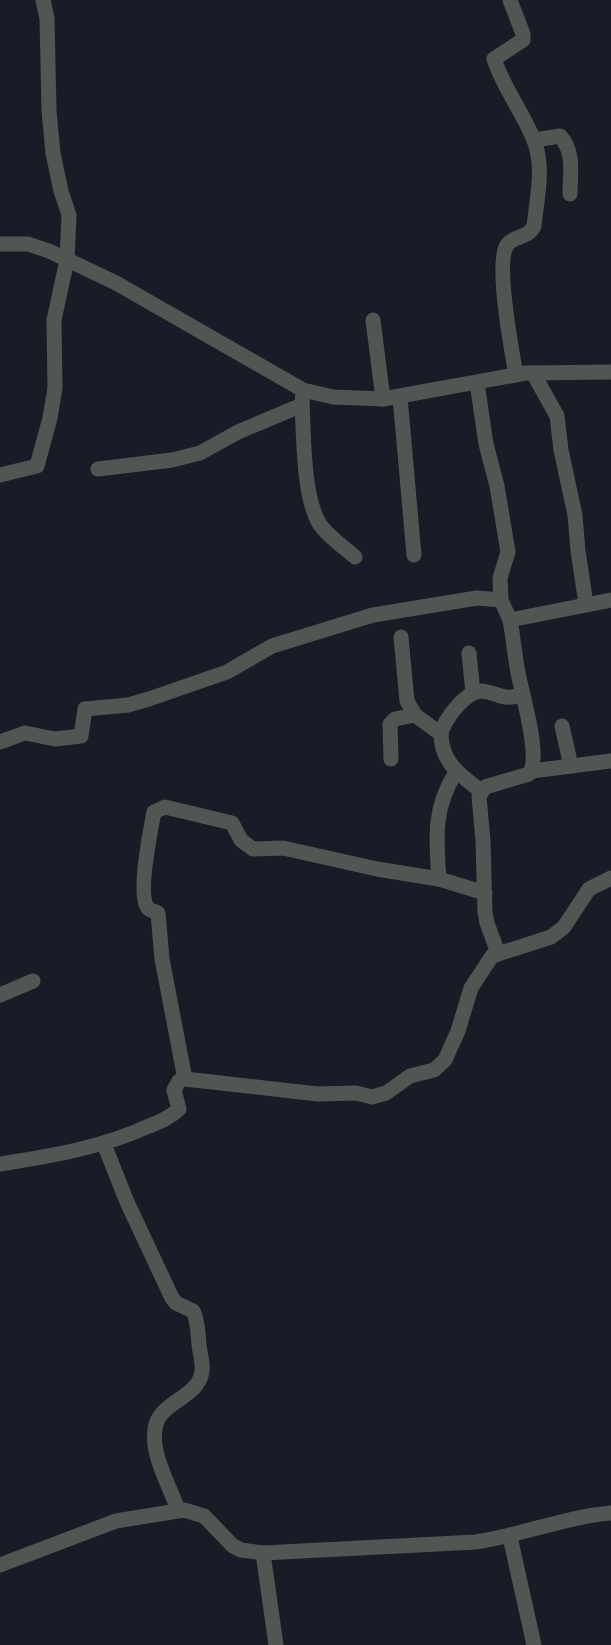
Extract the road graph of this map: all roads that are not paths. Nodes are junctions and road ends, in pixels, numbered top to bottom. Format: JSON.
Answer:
{"nodes":[{"id":1,"x":43,"y":0,"type":"edge"},
{"id":2,"x":510,"y":0,"type":"edge"},
{"id":3,"x":534,"y":140,"type":"junction"},
{"id":4,"x":570,"y":194,"type":"dead end"},
{"id":5,"x":0,"y":244,"type":"edge"},
{"id":6,"x":67,"y":260,"type":"junction"},
{"id":7,"x":373,"y":320,"type":"dead end"},
{"id":8,"x":611,"y":372,"type":"edge"},
{"id":9,"x":533,"y":373,"type":"junction"},
{"id":10,"x":516,"y":375,"type":"junction"},
{"id":11,"x":477,"y":383,"type":"junction"},
{"id":12,"x":400,"y":397,"type":"junction"},
{"id":13,"x":302,"y":398,"type":"junction"},
{"id":14,"x":383,"y":398,"type":"junction"},
{"id":15,"x":98,"y":469,"type":"dead end"},
{"id":16,"x":0,"y":475,"type":"edge"},
{"id":17,"x":414,"y":555,"type":"dead end"},
{"id":18,"x":355,"y":557,"type":"dead end"},
{"id":19,"x":501,"y":600,"type":"junction"},
{"id":20,"x":611,"y":600,"type":"edge"},
{"id":21,"x":586,"y":604,"type":"junction"},
{"id":22,"x":510,"y":620,"type":"junction"},
{"id":23,"x":401,"y":637,"type":"dead end"},
{"id":24,"x":469,"y":653,"type":"dead end"},
{"id":25,"x":472,"y":693,"type":"junction"},
{"id":26,"x":522,"y":694,"type":"junction"},
{"id":27,"x":415,"y":715,"type":"junction"},
{"id":28,"x":562,"y":726,"type":"dead end"},
{"id":29,"x":441,"y":734,"type":"junction"},
{"id":30,"x":0,"y":742,"type":"edge"},
{"id":31,"x":390,"y":759,"type":"dead end"},
{"id":32,"x":611,"y":761,"type":"edge"},
{"id":33,"x":571,"y":766,"type":"junction"},
{"id":34,"x":532,"y":771,"type":"junction"},
{"id":35,"x":456,"y":772,"type":"junction"},
{"id":36,"x":481,"y":791,"type":"junction"},
{"id":37,"x":611,"y":878,"type":"edge"},
{"id":38,"x":439,"y":879,"type":"junction"},
{"id":39,"x":485,"y":893,"type":"junction"},
{"id":40,"x":498,"y":953,"type":"junction"},
{"id":41,"x":33,"y":980,"type":"dead end"},
{"id":42,"x":1,"y":990,"type":"edge"},
{"id":43,"x":185,"y":1079,"type":"junction"},
{"id":44,"x":104,"y":1144,"type":"junction"},
{"id":45,"x":0,"y":1164,"type":"edge"},
{"id":46,"x":178,"y":1510,"type":"junction"},
{"id":47,"x":611,"y":1513,"type":"edge"},
{"id":48,"x":510,"y":1537,"type":"junction"},
{"id":49,"x":263,"y":1553,"type":"junction"},
{"id":50,"x":0,"y":1564,"type":"edge"},
{"id":51,"x":276,"y":1645,"type":"edge"},
{"id":52,"x":534,"y":1645,"type":"edge"}],
"edges":[{"from":1,"to":6,"type":"street"},
{"from":2,"to":3,"type":"street"},
{"from":3,"to":4,"type":"street"},
{"from":3,"to":10,"type":"street"},
{"from":5,"to":6,"type":"street"},
{"from":6,"to":13,"type":"street"},
{"from":6,"to":16,"type":"street"},
{"from":7,"to":14,"type":"street"},
{"from":8,"to":9,"type":"street"},
{"from":9,"to":10,"type":"street"},
{"from":9,"to":21,"type":"street"},
{"from":10,"to":11,"type":"street"},
{"from":11,"to":12,"type":"street"},
{"from":11,"to":19,"type":"street"},
{"from":12,"to":14,"type":"street"},
{"from":12,"to":17,"type":"street"},
{"from":13,"to":14,"type":"street"},
{"from":13,"to":15,"type":"street"},
{"from":13,"to":18,"type":"street"},
{"from":19,"to":22,"type":"street"},
{"from":19,"to":30,"type":"street"},
{"from":20,"to":21,"type":"street"},
{"from":21,"to":22,"type":"street"},
{"from":22,"to":26,"type":"street"},
{"from":23,"to":27,"type":"street"},
{"from":24,"to":25,"type":"street"},
{"from":25,"to":26,"type":"street"},
{"from":25,"to":29,"type":"street"},
{"from":26,"to":34,"type":"street"},
{"from":27,"to":29,"type":"street"},
{"from":27,"to":31,"type":"street"},
{"from":28,"to":33,"type":"street"},
{"from":29,"to":35,"type":"street"},
{"from":32,"to":33,"type":"street"},
{"from":33,"to":34,"type":"street"},
{"from":34,"to":36,"type":"street"},
{"from":35,"to":36,"type":"street"},
{"from":35,"to":38,"type":"street"},
{"from":36,"to":39,"type":"street"},
{"from":37,"to":40,"type":"street"},
{"from":38,"to":39,"type":"street"},
{"from":38,"to":43,"type":"street"},
{"from":39,"to":40,"type":"street"},
{"from":40,"to":43,"type":"street"},
{"from":41,"to":42,"type":"street"},
{"from":43,"to":44,"type":"street"},
{"from":44,"to":45,"type":"street"},
{"from":44,"to":46,"type":"street"},
{"from":46,"to":49,"type":"street"},
{"from":46,"to":50,"type":"street"},
{"from":47,"to":48,"type":"street"},
{"from":48,"to":49,"type":"street"},
{"from":48,"to":52,"type":"street"},
{"from":49,"to":51,"type":"street"}]}
